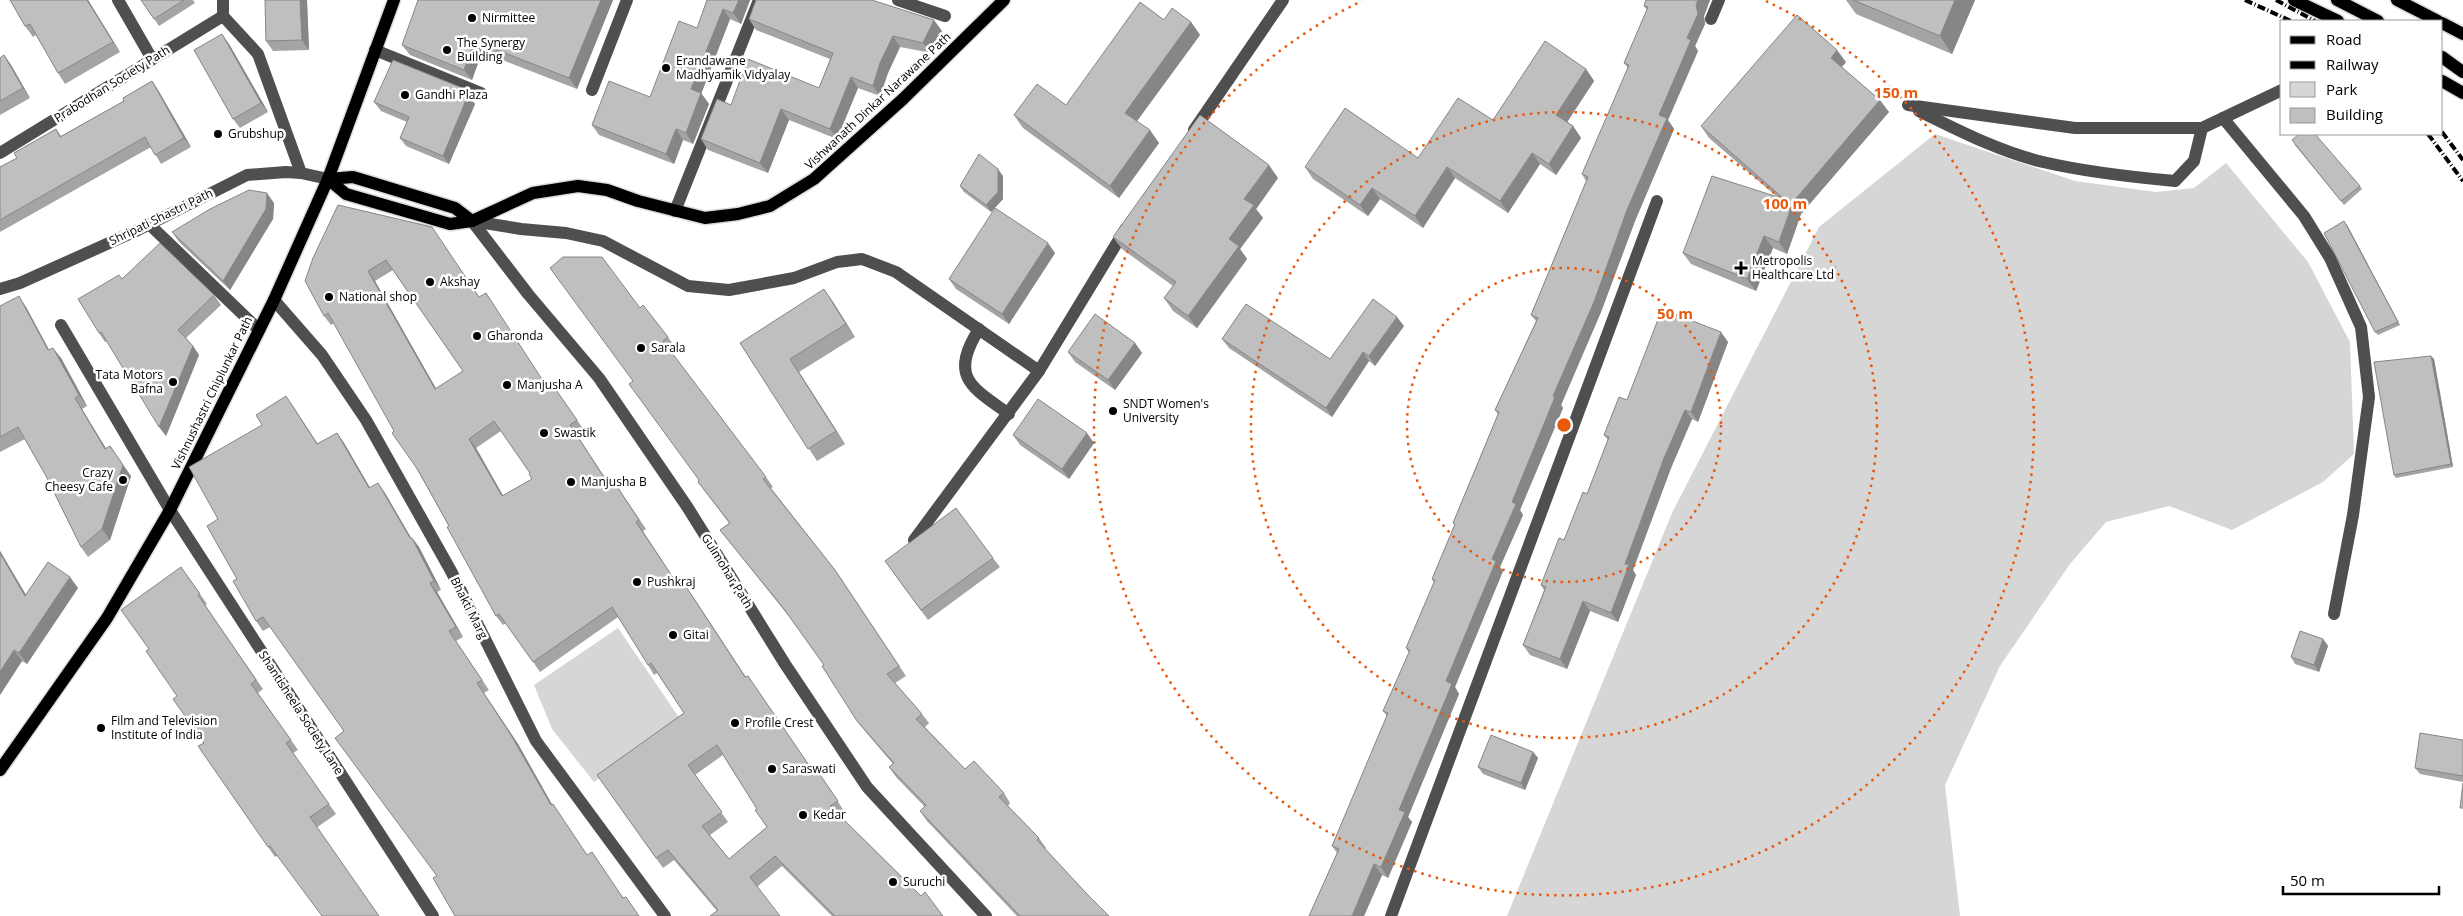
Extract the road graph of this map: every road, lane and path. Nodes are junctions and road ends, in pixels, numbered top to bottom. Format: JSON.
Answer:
{"nodes":[{"id":1,"x":118,"y":0,"type":"edge"},
{"id":2,"x":223,"y":0,"type":"edge"},
{"id":3,"x":394,"y":0,"type":"edge"},
{"id":4,"x":626,"y":0,"type":"edge"},
{"id":5,"x":759,"y":0,"type":"edge"},
{"id":6,"x":898,"y":0,"type":"edge"},
{"id":7,"x":1004,"y":0,"type":"edge"},
{"id":8,"x":1283,"y":0,"type":"edge"},
{"id":9,"x":1719,"y":0,"type":"edge"},
{"id":10,"x":2294,"y":0,"type":"edge"},
{"id":11,"x":2337,"y":0,"type":"edge"},
{"id":12,"x":2397,"y":0,"type":"edge"},
{"id":13,"x":224,"y":16,"type":"junction"},
{"id":14,"x":945,"y":16,"type":"dead end"},
{"id":15,"x":1711,"y":19,"type":"dead end"},
{"id":16,"x":2336,"y":20,"type":"edge"},
{"id":17,"x":2376,"y":20,"type":"edge"},
{"id":18,"x":2436,"y":20,"type":"edge"},
{"id":19,"x":2443,"y":24,"type":"edge"},
{"id":20,"x":2463,"y":34,"type":"edge"},
{"id":21,"x":375,"y":50,"type":"junction"},
{"id":22,"x":2443,"y":58,"type":"edge"},
{"id":23,"x":152,"y":59,"type":"junction"},
{"id":24,"x":2463,"y":72,"type":"edge"},
{"id":25,"x":2443,"y":82,"type":"edge"},
{"id":26,"x":592,"y":90,"type":"dead end"},
{"id":27,"x":2280,"y":91,"type":"edge"},
{"id":28,"x":2461,"y":91,"type":"edge"},
{"id":29,"x":481,"y":94,"type":"dead end"},
{"id":30,"x":2223,"y":118,"type":"junction"},
{"id":31,"x":2202,"y":128,"type":"junction"},
{"id":32,"x":1189,"y":137,"type":"edge"},
{"id":33,"x":0,"y":153,"type":"edge"},
{"id":34,"x":301,"y":173,"type":"junction"},
{"id":35,"x":328,"y":179,"type":"junction"},
{"id":36,"x":1657,"y":201,"type":"dead end"},
{"id":37,"x":674,"y":211,"type":"junction"},
{"id":38,"x":1133,"y":218,"type":"edge"},
{"id":39,"x":472,"y":221,"type":"junction"},
{"id":40,"x":149,"y":224,"type":"junction"},
{"id":41,"x":0,"y":289,"type":"edge"},
{"id":42,"x":274,"y":300,"type":"junction"},
{"id":43,"x":61,"y":325,"type":"dead end"},
{"id":44,"x":979,"y":329,"type":"junction"},
{"id":45,"x":259,"y":330,"type":"junction"},
{"id":46,"x":1039,"y":371,"type":"junction"},
{"id":47,"x":1009,"y":414,"type":"junction"},
{"id":48,"x":170,"y":510,"type":"junction"},
{"id":49,"x":914,"y":540,"type":"edge"},
{"id":50,"x":2334,"y":614,"type":"dead end"},
{"id":51,"x":0,"y":770,"type":"edge"},
{"id":52,"x":433,"y":916,"type":"edge"},
{"id":53,"x":665,"y":916,"type":"edge"},
{"id":54,"x":986,"y":916,"type":"edge"},
{"id":55,"x":1391,"y":916,"type":"edge"}],
"edges":[{"from":1,"to":23,"type":"street"},
{"from":2,"to":13,"type":"street"},
{"from":3,"to":21,"type":"main road","name":"Vishnushastri Chiplunkar Path"},
{"from":4,"to":26,"type":"street"},
{"from":5,"to":37,"type":"street"},
{"from":6,"to":14,"type":"street"},
{"from":7,"to":37,"type":"main road","name":"Vishwanath Dinkar Narawane Path"},
{"from":8,"to":32,"type":"street"},
{"from":9,"to":15,"type":"street"},
{"from":10,"to":16,"type":"main road"},
{"from":11,"to":17,"type":"main road"},
{"from":12,"to":18,"type":"main road"},
{"from":13,"to":23,"type":"street","name":"Prabodhan Society Path"},
{"from":13,"to":34,"type":"street"},
{"from":19,"to":20,"type":"main road"},
{"from":21,"to":29,"type":"street"},
{"from":21,"to":35,"type":"main road","name":"Vishnushastri Chiplunkar Path"},
{"from":22,"to":24,"type":"main road"},
{"from":23,"to":33,"type":"street","name":"Prabodhan Society Path"},
{"from":25,"to":28,"type":"main road"},
{"from":27,"to":30,"type":"street"},
{"from":30,"to":31,"type":"street"},
{"from":30,"to":50,"type":"street"},
{"from":31,"to":31,"type":"street"},
{"from":34,"to":35,"type":"street","name":"Shripati Shastri Path"},
{"from":34,"to":40,"type":"street","name":"Shripati Shastri Path"},
{"from":35,"to":39,"type":"main road"},
{"from":35,"to":39,"type":"main road","name":"Vishwanath Dinkar Narawane Path"},
{"from":35,"to":42,"type":"main road","name":"Vishnushastri Chiplunkar Path"},
{"from":36,"to":55,"type":"street"},
{"from":37,"to":39,"type":"main road","name":"Vishwanath Dinkar Narawane Path"},
{"from":38,"to":46,"type":"street"},
{"from":39,"to":44,"type":"street"},
{"from":39,"to":54,"type":"street","name":"Gulmohar Path"},
{"from":40,"to":41,"type":"street","name":"Shripati Shastri Path"},
{"from":40,"to":45,"type":"street"},
{"from":42,"to":45,"type":"main road","name":"Vishnushastri Chiplunkar Path"},
{"from":42,"to":53,"type":"street","name":"Bhakti Marg"},
{"from":43,"to":48,"type":"street","name":"Shantisheela Society Lane"},
{"from":44,"to":46,"type":"street"},
{"from":44,"to":47,"type":"street"},
{"from":45,"to":48,"type":"main road","name":"Vishnushastri Chiplunkar Path"},
{"from":46,"to":47,"type":"street"},
{"from":47,"to":49,"type":"street"},
{"from":48,"to":51,"type":"main road","name":"Vishnushastri Chiplunkar Path"},
{"from":48,"to":52,"type":"street","name":"Shantisheela Society Lane"}]}
